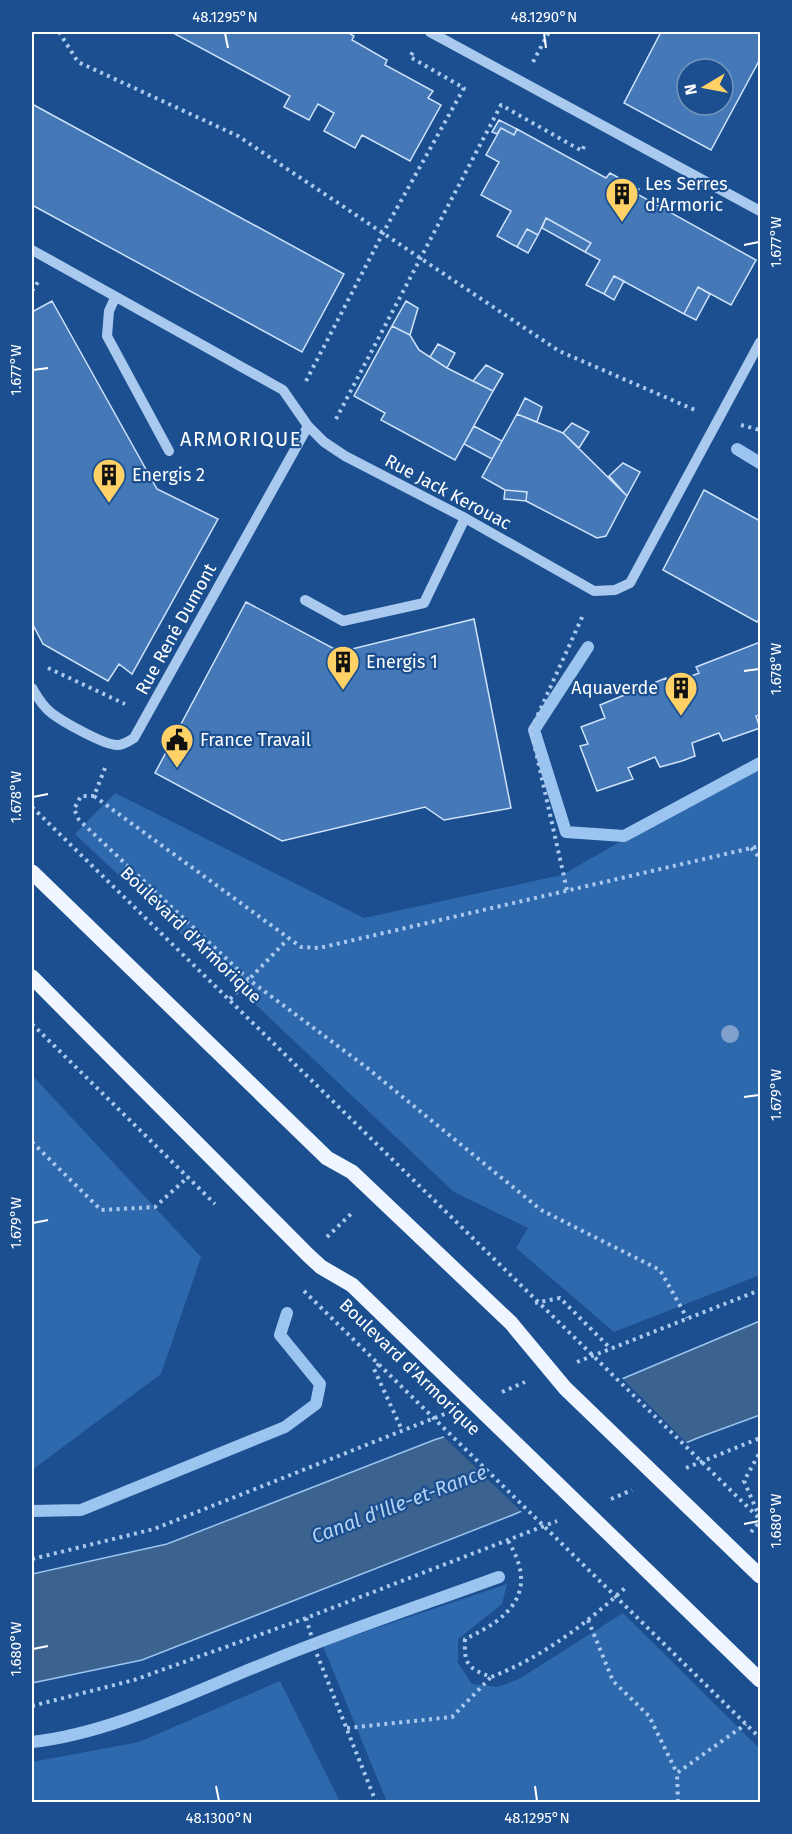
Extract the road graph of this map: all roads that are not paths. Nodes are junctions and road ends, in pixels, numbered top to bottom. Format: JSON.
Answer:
{"nodes":[{"id":1,"x":430,"y":32,"type":"edge"},
{"id":2,"x":760,"y":211,"type":"edge"},
{"id":3,"x":32,"y":250,"type":"edge"},
{"id":4,"x":115,"y":298,"type":"junction"},
{"id":5,"x":760,"y":342,"type":"edge"},
{"id":6,"x":308,"y":426,"type":"junction"},
{"id":7,"x":169,"y":451,"type":"dead end"},
{"id":8,"x":465,"y":518,"type":"junction"},
{"id":9,"x":305,"y":600,"type":"dead end"},
{"id":10,"x":32,"y":688,"type":"edge"},
{"id":11,"x":32,"y":873,"type":"edge"},
{"id":12,"x":32,"y":977,"type":"edge"},
{"id":13,"x":760,"y":1576,"type":"edge"},
{"id":14,"x":760,"y":1680,"type":"edge"}],
"edges":[{"from":1,"to":2,"type":"street"},
{"from":3,"to":4,"type":"street","name":"Rue Jack Kerouac"},
{"from":4,"to":6,"type":"street","name":"Rue Jack Kerouac"},
{"from":4,"to":7,"type":"street"},
{"from":5,"to":8,"type":"street","name":"Rue Jack Kerouac"},
{"from":6,"to":8,"type":"street","name":"Rue Jack Kerouac"},
{"from":6,"to":10,"type":"street","name":"Rue René Dumont"},
{"from":8,"to":9,"type":"street"},
{"from":11,"to":13,"type":"main road"},
{"from":12,"to":14,"type":"main road","name":"Boulevard d'Armorique"}]}
